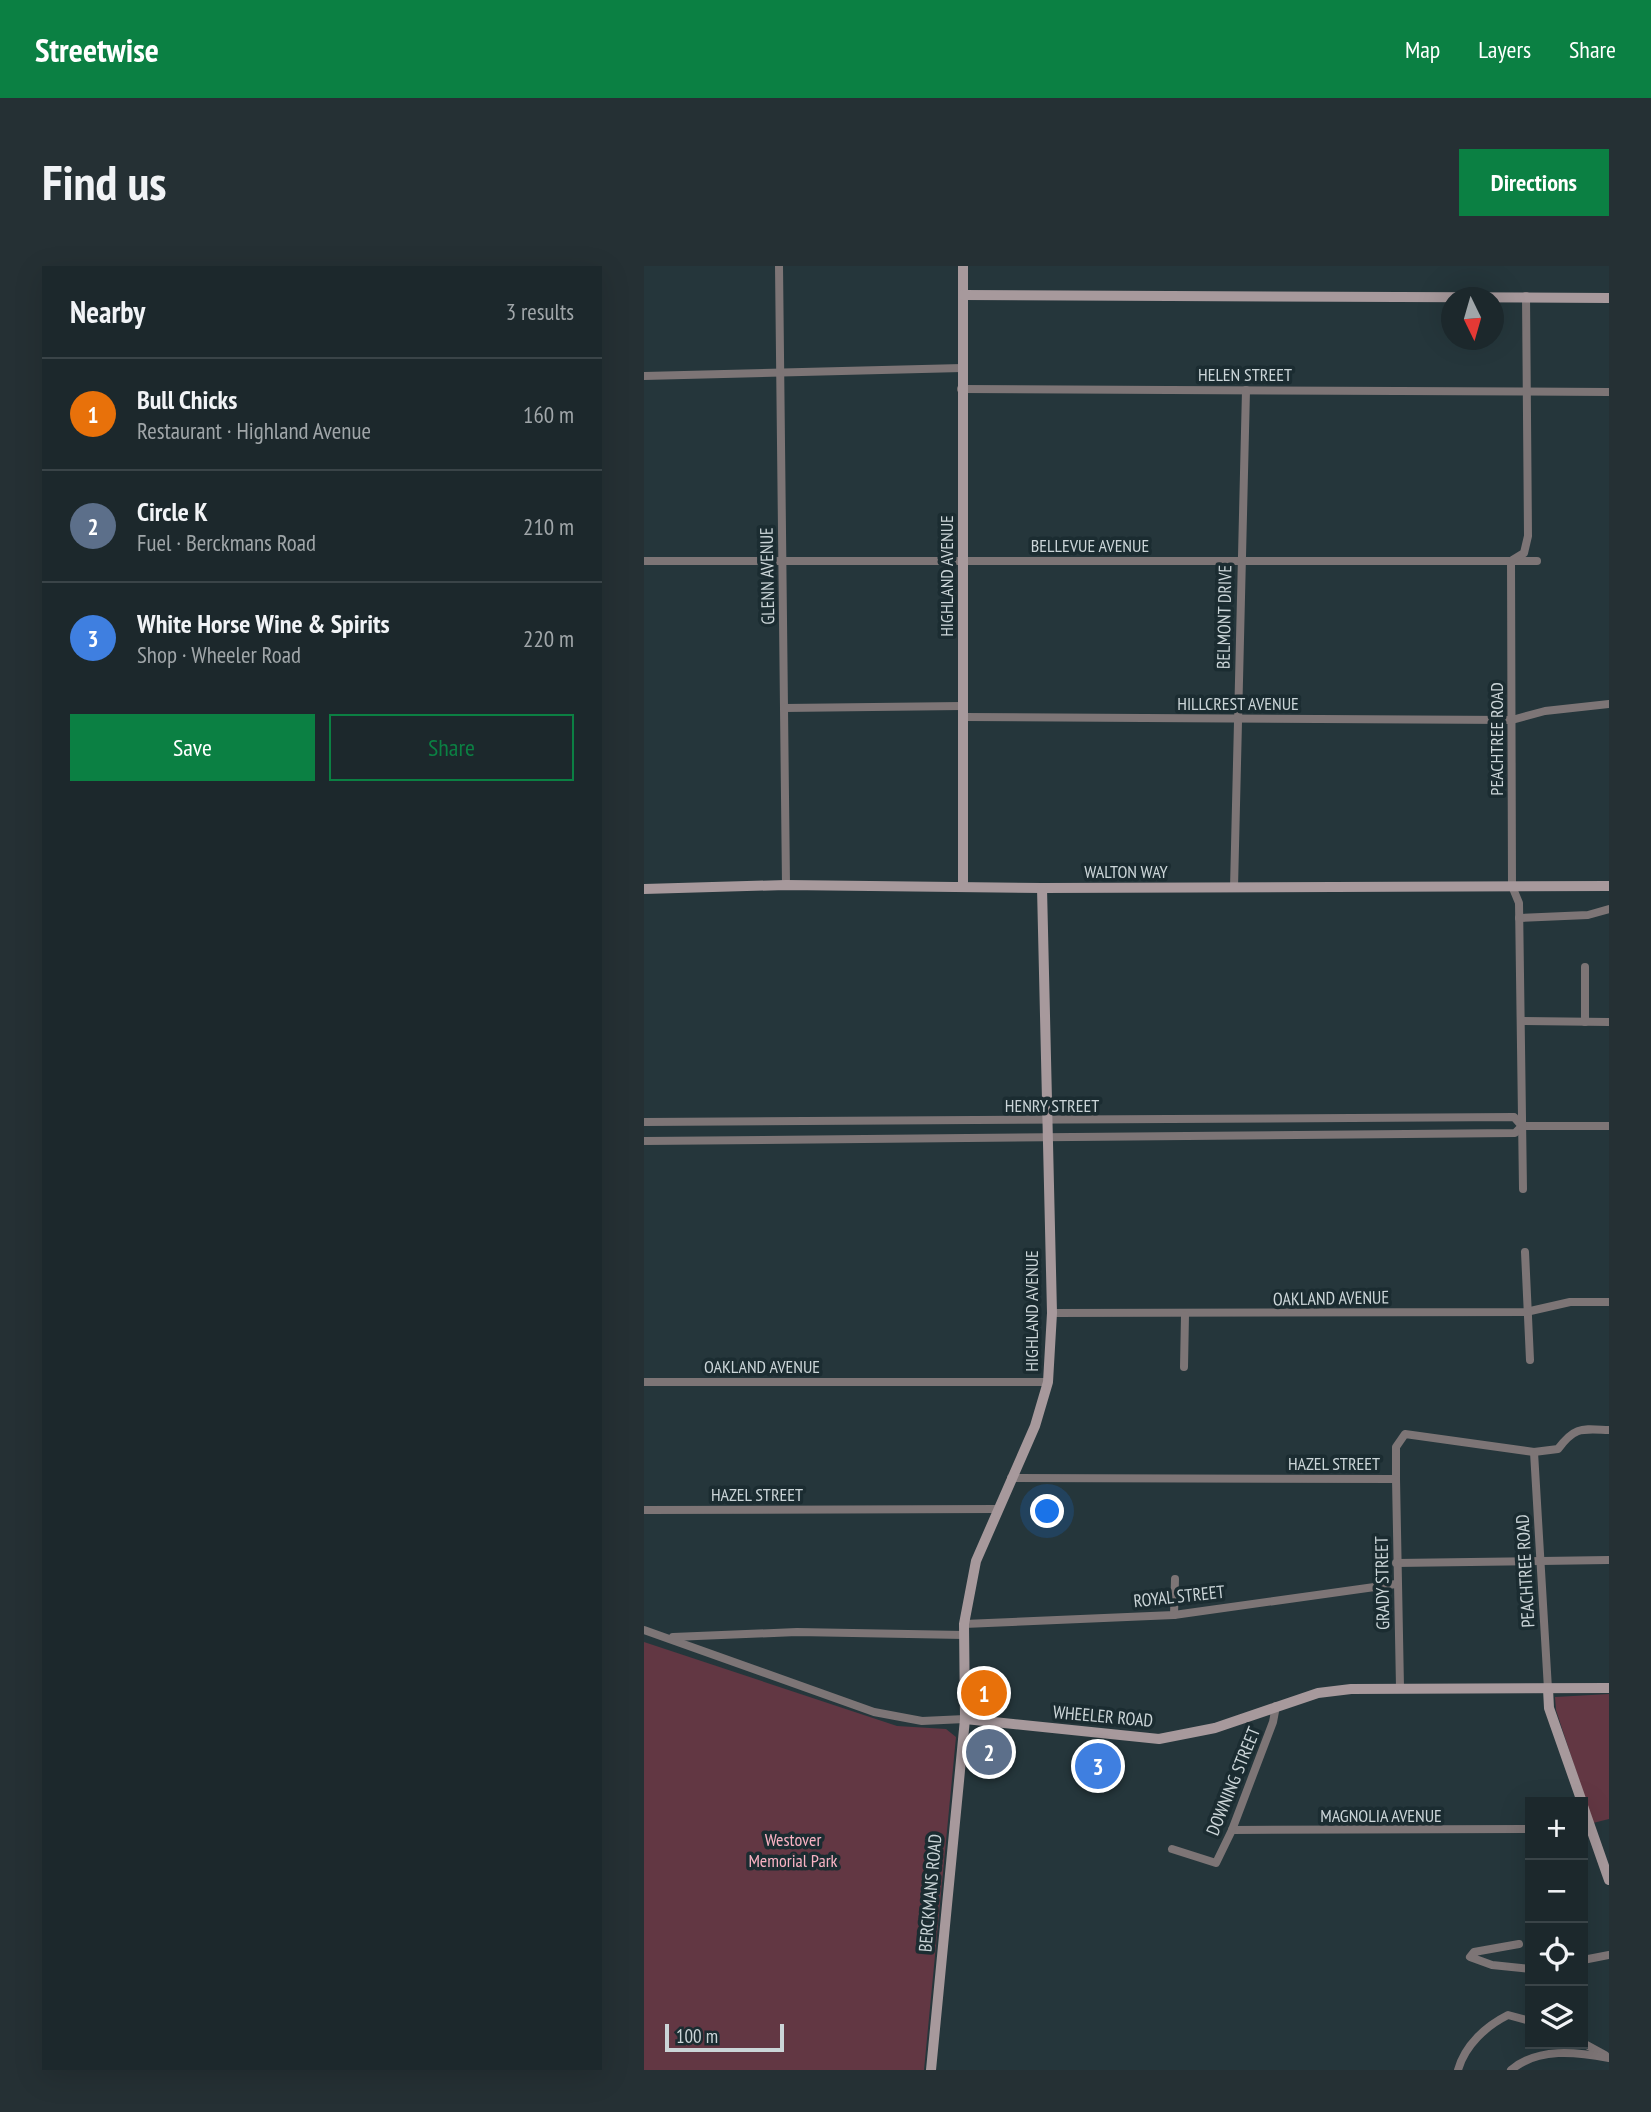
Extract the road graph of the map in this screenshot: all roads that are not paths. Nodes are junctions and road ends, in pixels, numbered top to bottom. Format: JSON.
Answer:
{"nodes":[{"id":1,"x":779,"y":266,"type":"edge"},
{"id":2,"x":963,"y":266,"type":"edge"},
{"id":3,"x":963,"y":295,"type":"junction"},
{"id":4,"x":1526,"y":296,"type":"junction"},
{"id":5,"x":1609,"y":298,"type":"edge"},
{"id":6,"x":962,"y":368,"type":"junction"},
{"id":7,"x":780,"y":373,"type":"junction"},
{"id":8,"x":644,"y":376,"type":"edge"},
{"id":9,"x":961,"y":389,"type":"junction"},
{"id":10,"x":1246,"y":390,"type":"junction"},
{"id":11,"x":1609,"y":391,"type":"edge"},
{"id":12,"x":1529,"y":394,"type":"junction"},
{"id":13,"x":644,"y":561,"type":"edge"},
{"id":14,"x":782,"y":561,"type":"junction"},
{"id":15,"x":965,"y":561,"type":"junction"},
{"id":16,"x":1242,"y":561,"type":"junction"},
{"id":17,"x":1511,"y":561,"type":"junction"},
{"id":18,"x":1537,"y":561,"type":"dead end"},
{"id":19,"x":1609,"y":704,"type":"edge"},
{"id":20,"x":784,"y":708,"type":"junction"},
{"id":21,"x":963,"y":711,"type":"junction"},
{"id":22,"x":1238,"y":719,"type":"junction"},
{"id":23,"x":1512,"y":720,"type":"junction"},
{"id":24,"x":786,"y":885,"type":"junction"},
{"id":25,"x":1512,"y":886,"type":"junction"},
{"id":26,"x":1609,"y":886,"type":"edge"},
{"id":27,"x":963,"y":887,"type":"junction"},
{"id":28,"x":1042,"y":888,"type":"junction"},
{"id":29,"x":1234,"y":888,"type":"junction"},
{"id":30,"x":644,"y":889,"type":"edge"},
{"id":31,"x":1609,"y":909,"type":"edge"},
{"id":32,"x":1519,"y":918,"type":"junction"},
{"id":33,"x":1585,"y":967,"type":"dead end"},
{"id":34,"x":1521,"y":1021,"type":"junction"},
{"id":35,"x":1585,"y":1022,"type":"junction"},
{"id":36,"x":1609,"y":1022,"type":"edge"},
{"id":37,"x":1412,"y":1118,"type":"junction"},
{"id":38,"x":1228,"y":1119,"type":"junction"},
{"id":39,"x":1045,"y":1121,"type":"junction"},
{"id":40,"x":644,"y":1122,"type":"edge"},
{"id":41,"x":690,"y":1122,"type":"junction"},
{"id":42,"x":792,"y":1122,"type":"junction"},
{"id":43,"x":876,"y":1122,"type":"junction"},
{"id":44,"x":1522,"y":1126,"type":"junction"},
{"id":45,"x":1609,"y":1126,"type":"edge"},
{"id":46,"x":1412,"y":1134,"type":"junction"},
{"id":47,"x":1228,"y":1135,"type":"junction"},
{"id":48,"x":1045,"y":1138,"type":"junction"},
{"id":49,"x":792,"y":1140,"type":"junction"},
{"id":50,"x":878,"y":1140,"type":"junction"},
{"id":51,"x":690,"y":1141,"type":"junction"},
{"id":52,"x":644,"y":1142,"type":"edge"},
{"id":53,"x":1523,"y":1189,"type":"dead end"},
{"id":54,"x":1525,"y":1252,"type":"dead end"},
{"id":55,"x":1609,"y":1302,"type":"edge"},
{"id":56,"x":1526,"y":1312,"type":"junction"},
{"id":57,"x":1052,"y":1313,"type":"junction"},
{"id":58,"x":1185,"y":1315,"type":"junction"},
{"id":59,"x":1530,"y":1360,"type":"dead end"},
{"id":60,"x":1184,"y":1367,"type":"dead end"},
{"id":61,"x":644,"y":1382,"type":"edge"},
{"id":62,"x":1048,"y":1382,"type":"junction"},
{"id":63,"x":1609,"y":1430,"type":"edge"},
{"id":64,"x":1534,"y":1452,"type":"junction"},
{"id":65,"x":1010,"y":1478,"type":"junction"},
{"id":66,"x":1396,"y":1479,"type":"junction"},
{"id":67,"x":997,"y":1509,"type":"junction"},
{"id":68,"x":644,"y":1510,"type":"edge"},
{"id":69,"x":1539,"y":1559,"type":"junction"},
{"id":70,"x":1609,"y":1560,"type":"edge"},
{"id":71,"x":1396,"y":1563,"type":"junction"},
{"id":72,"x":1175,"y":1579,"type":"dead end"},
{"id":73,"x":1396,"y":1584,"type":"junction"},
{"id":74,"x":1174,"y":1615,"type":"junction"},
{"id":75,"x":964,"y":1629,"type":"junction"},
{"id":76,"x":644,"y":1630,"type":"edge"},
{"id":77,"x":667,"y":1637,"type":"junction"},
{"id":78,"x":1400,"y":1687,"type":"junction"},
{"id":79,"x":1609,"y":1688,"type":"edge"},
{"id":80,"x":1548,"y":1689,"type":"junction"},
{"id":81,"x":1276,"y":1706,"type":"junction"},
{"id":82,"x":965,"y":1719,"type":"junction"},
{"id":83,"x":1580,"y":1797,"type":"edge"},
{"id":84,"x":1525,"y":1829,"type":"edge"},
{"id":85,"x":1232,"y":1830,"type":"junction"},
{"id":86,"x":1588,"y":1830,"type":"edge"},
{"id":87,"x":1172,"y":1849,"type":"dead end"},
{"id":88,"x":1609,"y":1880,"type":"edge"},
{"id":89,"x":1519,"y":1944,"type":"dead end"},
{"id":90,"x":1609,"y":1955,"type":"edge"},
{"id":91,"x":1588,"y":1959,"type":"edge"},
{"id":92,"x":1525,"y":1968,"type":"edge"},
{"id":93,"x":1525,"y":2020,"type":"edge"},
{"id":94,"x":1588,"y":2046,"type":"edge"},
{"id":95,"x":1609,"y":2058,"type":"edge"},
{"id":96,"x":931,"y":2070,"type":"edge"},
{"id":97,"x":1458,"y":2070,"type":"edge"},
{"id":98,"x":1511,"y":2070,"type":"edge"}],
"edges":[{"from":1,"to":7,"type":"street","name":"GLENN AVENUE"},
{"from":2,"to":3,"type":"main road","name":"HIGHLAND AVENUE"},
{"from":3,"to":4,"type":"main road"},
{"from":3,"to":6,"type":"main road","name":"HIGHLAND AVENUE"},
{"from":4,"to":5,"type":"main road"},
{"from":4,"to":12,"type":"street"},
{"from":6,"to":7,"type":"street"},
{"from":6,"to":9,"type":"main road","name":"HIGHLAND AVENUE"},
{"from":7,"to":8,"type":"street"},
{"from":7,"to":14,"type":"street","name":"GLENN AVENUE"},
{"from":9,"to":10,"type":"street","name":"HELEN STREET"},
{"from":9,"to":15,"type":"main road","name":"HIGHLAND AVENUE"},
{"from":10,"to":12,"type":"street","name":"HELEN STREET"},
{"from":10,"to":16,"type":"street","name":"BELMONT DRIVE"},
{"from":11,"to":12,"type":"street","name":"HELEN STREET"},
{"from":12,"to":17,"type":"street"},
{"from":13,"to":14,"type":"street","name":"BELLEVUE AVENUE"},
{"from":14,"to":15,"type":"street","name":"BELLEVUE AVENUE"},
{"from":14,"to":20,"type":"street","name":"GLENN AVENUE"},
{"from":15,"to":16,"type":"street","name":"BELLEVUE AVENUE"},
{"from":15,"to":21,"type":"main road","name":"HIGHLAND AVENUE"},
{"from":16,"to":17,"type":"street","name":"BELLEVUE AVENUE"},
{"from":16,"to":22,"type":"street","name":"BELMONT DRIVE"},
{"from":17,"to":18,"type":"street","name":"BELLEVUE AVENUE"},
{"from":17,"to":23,"type":"street","name":"PEACHTREE ROAD"},
{"from":19,"to":23,"type":"street","name":"HILLCREST AVENUE"},
{"from":20,"to":21,"type":"street","name":"HILLCREST AVENUE"},
{"from":20,"to":24,"type":"street","name":"GLENN AVENUE"},
{"from":21,"to":22,"type":"street","name":"HILLCREST AVENUE"},
{"from":21,"to":27,"type":"main road","name":"HIGHLAND AVENUE"},
{"from":22,"to":23,"type":"street","name":"HILLCREST AVENUE"},
{"from":22,"to":29,"type":"street","name":"BELMONT DRIVE"},
{"from":23,"to":25,"type":"street","name":"PEACHTREE ROAD"},
{"from":24,"to":27,"type":"main road","name":"WALTON WAY"},
{"from":24,"to":30,"type":"main road","name":"WALTON WAY"},
{"from":25,"to":26,"type":"main road","name":"WALTON WAY"},
{"from":25,"to":29,"type":"main road","name":"WALTON WAY"},
{"from":25,"to":32,"type":"street","name":"PEACHTREE ROAD"},
{"from":27,"to":28,"type":"main road","name":"WALTON WAY"},
{"from":28,"to":29,"type":"main road","name":"WALTON WAY"},
{"from":28,"to":39,"type":"main road","name":"HIGHLAND AVENUE"},
{"from":31,"to":32,"type":"street"},
{"from":32,"to":34,"type":"street","name":"PEACHTREE ROAD"},
{"from":33,"to":35,"type":"street"},
{"from":34,"to":35,"type":"street"},
{"from":34,"to":44,"type":"street","name":"PEACHTREE ROAD"},
{"from":35,"to":36,"type":"street"},
{"from":37,"to":38,"type":"street","name":"HENRY STREET"},
{"from":37,"to":44,"type":"street","name":"HENRY STREET"},
{"from":37,"to":46,"type":"street"},
{"from":38,"to":39,"type":"street","name":"HENRY STREET"},
{"from":38,"to":47,"type":"street"},
{"from":39,"to":43,"type":"street","name":"HENRY STREET"},
{"from":39,"to":48,"type":"main road","name":"HIGHLAND AVENUE"},
{"from":40,"to":41,"type":"street","name":"HENRY STREET"},
{"from":41,"to":42,"type":"street","name":"HENRY STREET"},
{"from":41,"to":51,"type":"street"},
{"from":42,"to":43,"type":"street","name":"HENRY STREET"},
{"from":42,"to":49,"type":"street"},
{"from":43,"to":50,"type":"street"},
{"from":44,"to":45,"type":"street","name":"HENRY STREET"},
{"from":44,"to":46,"type":"street","name":"HENRY STREET"},
{"from":44,"to":53,"type":"street","name":"PEACHTREE ROAD"},
{"from":46,"to":47,"type":"street","name":"HENRY STREET"},
{"from":47,"to":48,"type":"street","name":"HENRY STREET"},
{"from":48,"to":50,"type":"street","name":"HENRY STREET"},
{"from":48,"to":57,"type":"main road","name":"HIGHLAND AVENUE"},
{"from":49,"to":50,"type":"street","name":"HENRY STREET"},
{"from":49,"to":51,"type":"street","name":"HENRY STREET"},
{"from":51,"to":52,"type":"street","name":"HENRY STREET"},
{"from":54,"to":56,"type":"street"},
{"from":55,"to":56,"type":"street","name":"OAKLAND AVENUE"},
{"from":56,"to":58,"type":"street","name":"OAKLAND AVENUE"},
{"from":56,"to":59,"type":"street"},
{"from":57,"to":58,"type":"street","name":"OAKLAND AVENUE"},
{"from":57,"to":62,"type":"main road","name":"HIGHLAND AVENUE"},
{"from":58,"to":60,"type":"street"},
{"from":61,"to":62,"type":"street","name":"OAKLAND AVENUE"},
{"from":62,"to":65,"type":"main road","name":"HIGHLAND AVENUE"},
{"from":63,"to":64,"type":"street","name":"HAZEL STREET"},
{"from":64,"to":66,"type":"street","name":"HAZEL STREET"},
{"from":64,"to":69,"type":"street","name":"PEACHTREE ROAD"},
{"from":65,"to":66,"type":"street","name":"HAZEL STREET"},
{"from":65,"to":67,"type":"main road","name":"HIGHLAND AVENUE"},
{"from":66,"to":71,"type":"street","name":"GRADY STREET"},
{"from":67,"to":68,"type":"street","name":"HAZEL STREET"},
{"from":67,"to":75,"type":"main road","name":"HIGHLAND AVENUE"},
{"from":69,"to":70,"type":"street"},
{"from":69,"to":71,"type":"street"},
{"from":69,"to":80,"type":"street","name":"PEACHTREE ROAD"},
{"from":71,"to":73,"type":"street","name":"GRADY STREET"},
{"from":72,"to":74,"type":"street"},
{"from":73,"to":74,"type":"street","name":"ROYAL STREET"},
{"from":73,"to":78,"type":"street","name":"GRADY STREET"},
{"from":74,"to":75,"type":"street","name":"ROYAL STREET"},
{"from":75,"to":77,"type":"street","name":"ROYAL STREET"},
{"from":75,"to":82,"type":"main road","name":"HIGHLAND AVENUE"},
{"from":76,"to":77,"type":"street","name":"WHEELER ROAD"},
{"from":77,"to":82,"type":"street","name":"WHEELER ROAD"},
{"from":78,"to":80,"type":"main road","name":"WHEELER ROAD"},
{"from":78,"to":81,"type":"main road","name":"WHEELER ROAD"},
{"from":79,"to":80,"type":"main road","name":"WHEELER ROAD"},
{"from":80,"to":83,"type":"main road"},
{"from":81,"to":82,"type":"main road","name":"WHEELER ROAD"},
{"from":81,"to":85,"type":"street","name":"DOWNING STREET"},
{"from":82,"to":96,"type":"main road","name":"BERCKMANS ROAD"},
{"from":84,"to":85,"type":"street","name":"MAGNOLIA AVENUE"},
{"from":85,"to":87,"type":"street","name":"DOWNING STREET"},
{"from":86,"to":88,"type":"main road"},
{"from":89,"to":92,"type":"street"},
{"from":90,"to":91,"type":"street"},
{"from":93,"to":97,"type":"street"},
{"from":94,"to":95,"type":"street"},
{"from":95,"to":98,"type":"street"}]}
